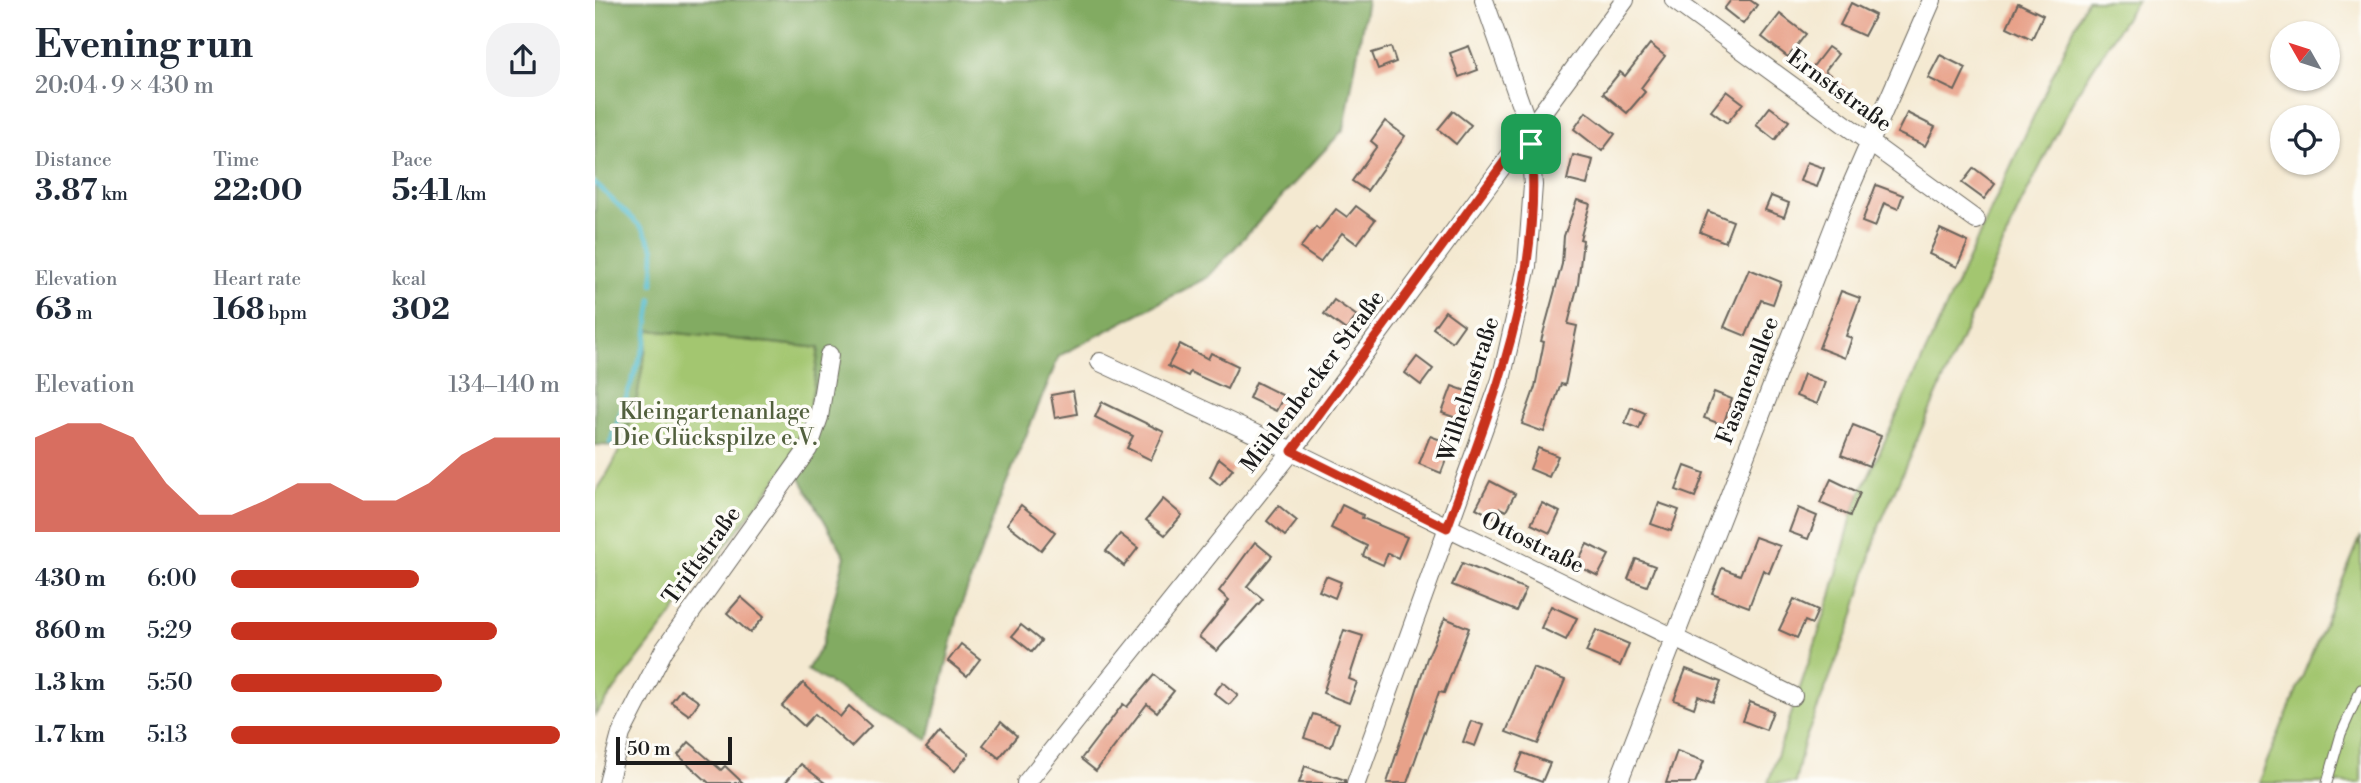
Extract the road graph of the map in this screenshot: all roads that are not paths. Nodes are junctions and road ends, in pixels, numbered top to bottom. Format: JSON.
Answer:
{"nodes":[{"id":1,"x":1484,"y":0,"type":"edge"},
{"id":2,"x":1625,"y":0,"type":"edge"},
{"id":3,"x":1674,"y":0,"type":"edge"},
{"id":4,"x":1932,"y":0,"type":"edge"},
{"id":5,"x":1529,"y":128,"type":"junction"},
{"id":6,"x":1870,"y":142,"type":"junction"},
{"id":7,"x":1976,"y":219,"type":"dead end"},
{"id":8,"x":829,"y":355,"type":"dead end"},
{"id":9,"x":1100,"y":362,"type":"dead end"},
{"id":10,"x":1292,"y":451,"type":"junction"},
{"id":11,"x":1447,"y":528,"type":"junction"},
{"id":12,"x":1676,"y":639,"type":"junction"},
{"id":13,"x":2361,"y":689,"type":"edge"},
{"id":14,"x":1793,"y":696,"type":"dead end"},
{"id":15,"x":608,"y":783,"type":"edge"},
{"id":16,"x":1026,"y":783,"type":"edge"},
{"id":17,"x":1356,"y":783,"type":"edge"},
{"id":18,"x":1618,"y":783,"type":"edge"},
{"id":19,"x":2327,"y":783,"type":"edge"}],
"edges":[{"from":1,"to":5,"type":"street","name":"Wilhelmstraße"},
{"from":2,"to":5,"type":"street","name":"Mühlenbecker Straße"},
{"from":3,"to":6,"type":"street","name":"Ernststraße"},
{"from":4,"to":6,"type":"street","name":"Fasanenallee"},
{"from":5,"to":10,"type":"street","name":"Mühlenbecker Straße"},
{"from":5,"to":11,"type":"street","name":"Wilhelmstraße"},
{"from":6,"to":7,"type":"street","name":"Ernststraße"},
{"from":6,"to":12,"type":"street","name":"Fasanenallee"},
{"from":8,"to":15,"type":"street","name":"Triftstraße"},
{"from":9,"to":10,"type":"street","name":"Ottostraße"},
{"from":10,"to":11,"type":"street","name":"Ottostraße"},
{"from":10,"to":16,"type":"street","name":"Mühlenbecker Straße"},
{"from":11,"to":12,"type":"street","name":"Ottostraße"},
{"from":11,"to":17,"type":"street","name":"Wilhelmstraße"},
{"from":12,"to":14,"type":"street","name":"Ottostraße"},
{"from":12,"to":18,"type":"street","name":"Fasanenallee"},
{"from":13,"to":19,"type":"lane"}]}
